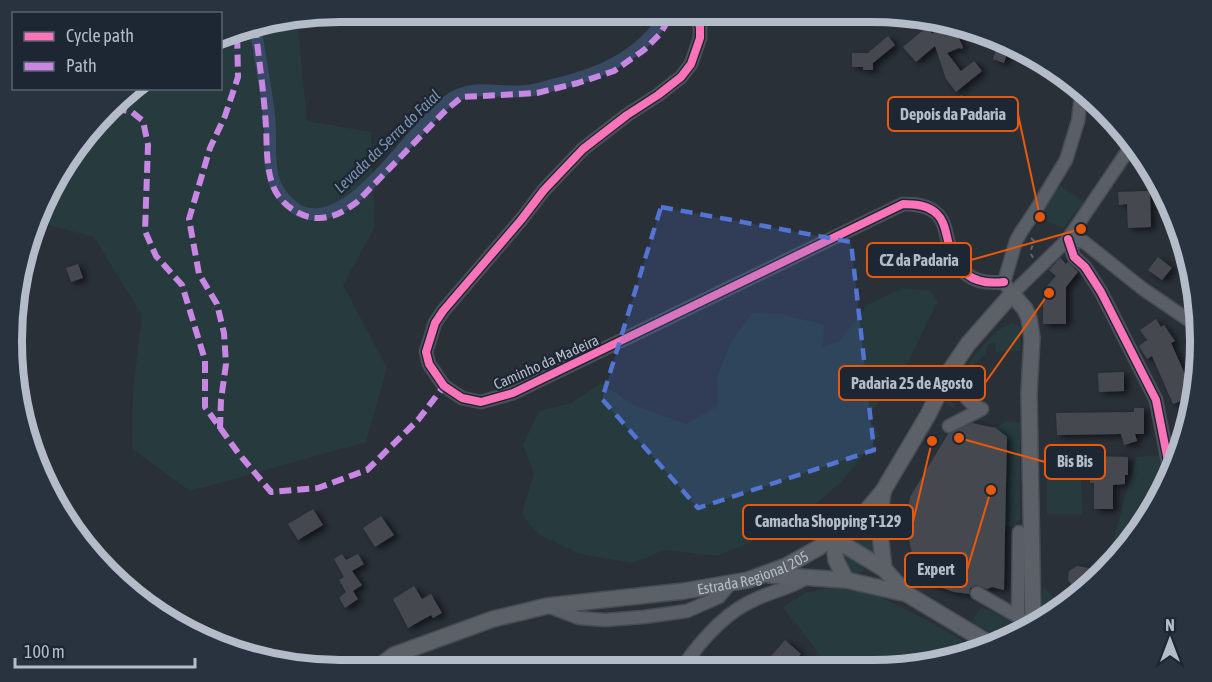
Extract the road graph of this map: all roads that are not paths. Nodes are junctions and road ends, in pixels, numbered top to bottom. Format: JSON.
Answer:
{"nodes":[{"id":1,"x":698,"y":22,"type":"edge"},
{"id":2,"x":1080,"y":101,"type":"edge"},
{"id":3,"x":1127,"y":152,"type":"edge"},
{"id":4,"x":1068,"y":238,"type":"junction"},
{"id":5,"x":1008,"y":288,"type":"junction"},
{"id":6,"x":1189,"y":320,"type":"edge"},
{"id":7,"x":967,"y":399,"type":"dead end"},
{"id":8,"x":949,"y":426,"type":"dead end"},
{"id":9,"x":1167,"y":457,"type":"edge"},
{"id":10,"x":883,"y":491,"type":"junction"},
{"id":11,"x":1024,"y":530,"type":"junction"},
{"id":12,"x":1005,"y":532,"type":"dead end"},
{"id":13,"x":833,"y":538,"type":"junction"},
{"id":14,"x":884,"y":569,"type":"junction"},
{"id":15,"x":766,"y":574,"type":"junction"},
{"id":16,"x":808,"y":577,"type":"junction"},
{"id":17,"x":853,"y":581,"type":"junction"},
{"id":18,"x":730,"y":584,"type":"junction"},
{"id":19,"x":977,"y":593,"type":"dead end"},
{"id":20,"x":907,"y":594,"type":"junction"},
{"id":21,"x":547,"y":606,"type":"junction"},
{"id":22,"x":1032,"y":616,"type":"edge"},
{"id":23,"x":1018,"y":617,"type":"junction"},
{"id":24,"x":1024,"y":620,"type":"edge"},
{"id":25,"x":983,"y":639,"type":"edge"},
{"id":26,"x":388,"y":660,"type":"edge"},
{"id":27,"x":687,"y":660,"type":"edge"}],
"edges":[{"from":1,"to":5,"type":"street","name":"Caminho da Madeira"},
{"from":2,"to":5,"type":"street"},
{"from":3,"to":4,"type":"street"},
{"from":4,"to":5,"type":"street"},
{"from":4,"to":6,"type":"street"},
{"from":4,"to":9,"type":"street"},
{"from":5,"to":10,"type":"main road","name":"Estrada Regional 205"},
{"from":5,"to":11,"type":"main road"},
{"from":7,"to":8,"type":"street"},
{"from":10,"to":13,"type":"main road","name":"Estrada Regional 205"},
{"from":10,"to":14,"type":"main road"},
{"from":11,"to":12,"type":"street"},
{"from":11,"to":22,"type":"main road"},
{"from":11,"to":23,"type":"street"},
{"from":13,"to":14,"type":"main road"},
{"from":13,"to":15,"type":"main road","name":"Estrada Regional 205"},
{"from":13,"to":17,"type":"main road"},
{"from":14,"to":17,"type":"main road"},
{"from":14,"to":20,"type":"main road"},
{"from":15,"to":16,"type":"main road"},
{"from":15,"to":18,"type":"main road","name":"Estrada Regional 205"},
{"from":16,"to":17,"type":"main road"},
{"from":16,"to":27,"type":"street"},
{"from":17,"to":20,"type":"main road"},
{"from":18,"to":21,"type":"main road","name":"Estrada Regional 205"},
{"from":18,"to":21,"type":"street"},
{"from":19,"to":23,"type":"street"},
{"from":20,"to":25,"type":"main road"},
{"from":21,"to":26,"type":"main road","name":"Estrada Regional 205"},
{"from":23,"to":24,"type":"street"}]}
